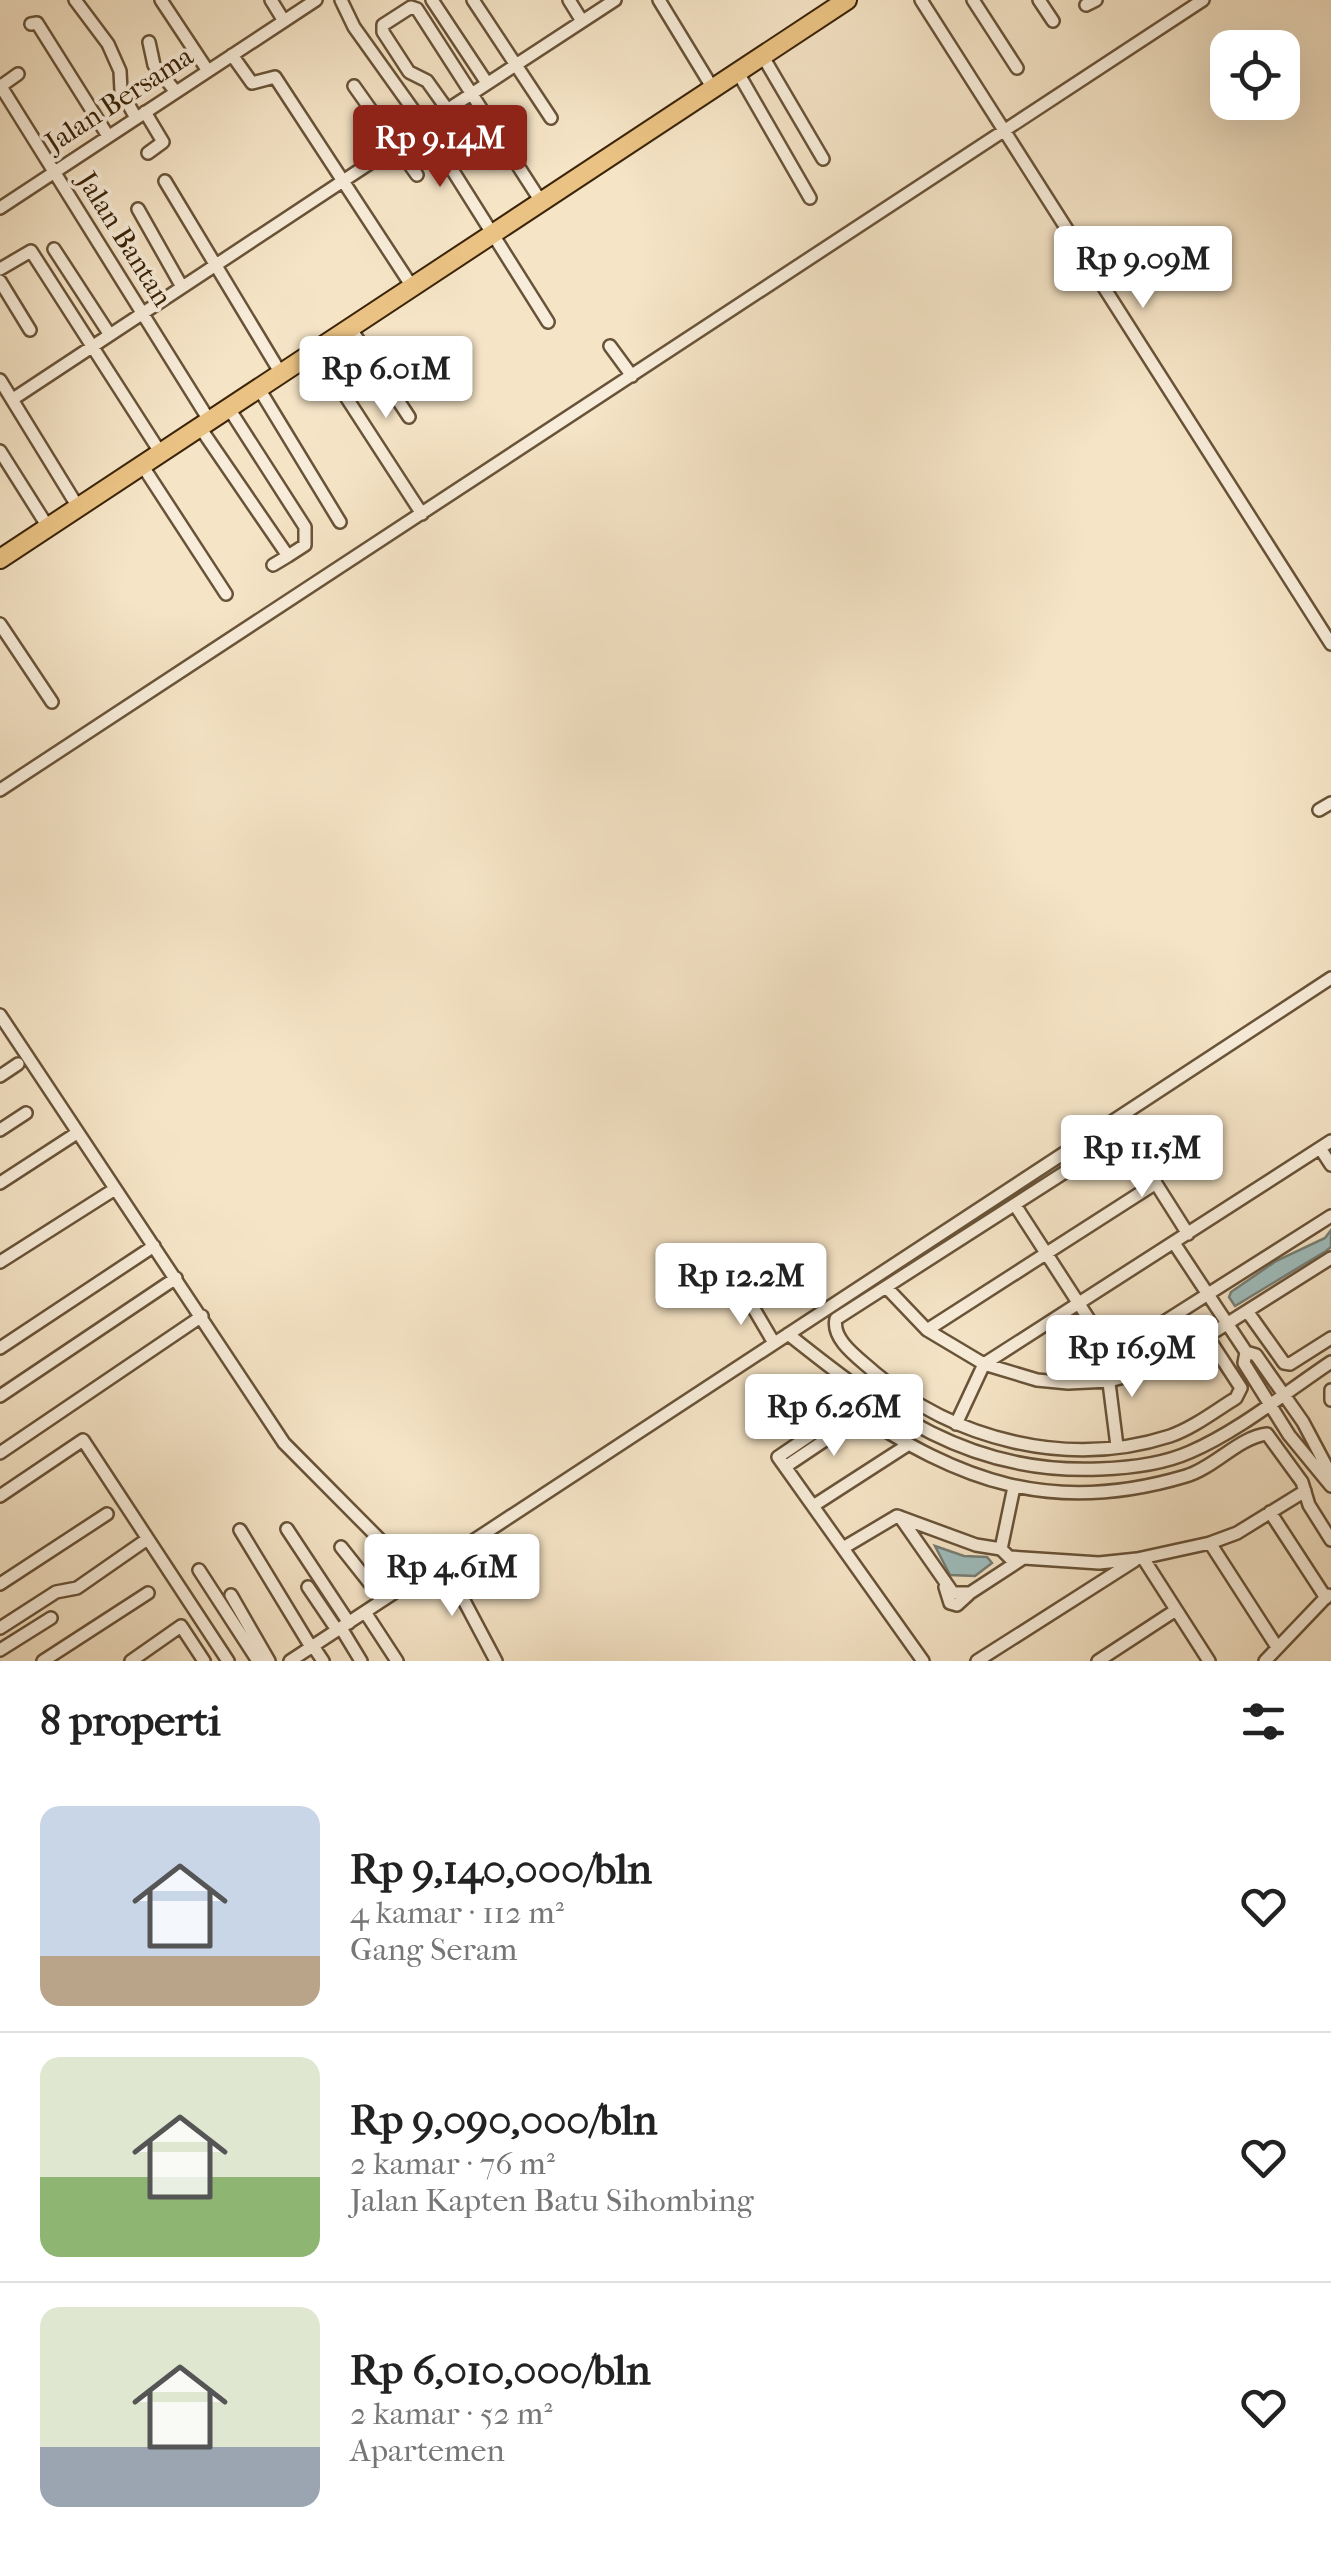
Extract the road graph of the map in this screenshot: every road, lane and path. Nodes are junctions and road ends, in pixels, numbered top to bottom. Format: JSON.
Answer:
{"nodes":[{"id":1,"x":75,"y":0,"type":"edge"},
{"id":2,"x":160,"y":0,"type":"edge"},
{"id":3,"x":271,"y":0,"type":"edge"},
{"id":4,"x":316,"y":0,"type":"edge"},
{"id":5,"x":341,"y":0,"type":"edge"},
{"id":6,"x":432,"y":0,"type":"edge"},
{"id":7,"x":473,"y":0,"type":"edge"},
{"id":8,"x":569,"y":0,"type":"edge"},
{"id":9,"x":615,"y":0,"type":"edge"},
{"id":10,"x":659,"y":0,"type":"edge"},
{"id":11,"x":847,"y":0,"type":"edge"},
{"id":12,"x":920,"y":0,"type":"edge"},
{"id":13,"x":972,"y":0,"type":"edge"},
{"id":14,"x":1039,"y":0,"type":"edge"},
{"id":15,"x":1203,"y":0,"type":"edge"},
{"id":16,"x":284,"y":21,"type":"junction"},
{"id":17,"x":582,"y":21,"type":"junction"},
{"id":18,"x":1053,"y":21,"type":"dead end"},
{"id":19,"x":32,"y":24,"type":"dead end"},
{"id":20,"x":149,"y":42,"type":"dead end"},
{"id":21,"x":232,"y":55,"type":"junction"},
{"id":22,"x":762,"y":55,"type":"junction"},
{"id":23,"x":513,"y":65,"type":"junction"},
{"id":24,"x":1017,"y":68,"type":"dead end"},
{"id":25,"x":208,"y":71,"type":"junction"},
{"id":26,"x":737,"y":71,"type":"junction"},
{"id":27,"x":18,"y":74,"type":"dead end"},
{"id":28,"x":487,"y":83,"type":"junction"},
{"id":29,"x":354,"y":86,"type":"dead end"},
{"id":30,"x":712,"y":87,"type":"junction"},
{"id":31,"x":1,"y":90,"type":"edge"},
{"id":32,"x":176,"y":92,"type":"junction"},
{"id":33,"x":474,"y":92,"type":"junction"},
{"id":34,"x":447,"y":109,"type":"junction"},
{"id":35,"x":140,"y":115,"type":"junction"},
{"id":36,"x":551,"y":118,"type":"dead end"},
{"id":37,"x":424,"y":125,"type":"junction"},
{"id":38,"x":1004,"y":130,"type":"junction"},
{"id":39,"x":108,"y":136,"type":"junction"},
{"id":40,"x":402,"y":141,"type":"junction"},
{"id":41,"x":148,"y":153,"type":"dead end"},
{"id":42,"x":823,"y":160,"type":"dead end"},
{"id":43,"x":53,"y":173,"type":"junction"},
{"id":44,"x":417,"y":175,"type":"dead end"},
{"id":45,"x":164,"y":180,"type":"dead end"},
{"id":46,"x":342,"y":181,"type":"junction"},
{"id":47,"x":810,"y":198,"type":"dead end"},
{"id":48,"x":540,"y":200,"type":"junction"},
{"id":49,"x":0,"y":208,"type":"edge"},
{"id":50,"x":138,"y":209,"type":"dead end"},
{"id":51,"x":490,"y":232,"type":"junction"},
{"id":52,"x":54,"y":249,"type":"dead end"},
{"id":53,"x":217,"y":264,"type":"junction"},
{"id":54,"x":0,"y":269,"type":"edge"},
{"id":55,"x":0,"y":282,"type":"edge"},
{"id":56,"x":411,"y":285,"type":"junction"},
{"id":57,"x":182,"y":287,"type":"junction"},
{"id":58,"x":143,"y":314,"type":"junction"},
{"id":59,"x":548,"y":322,"type":"dead end"},
{"id":60,"x":349,"y":326,"type":"junction"},
{"id":61,"x":30,"y":330,"type":"dead end"},
{"id":62,"x":110,"y":335,"type":"junction"},
{"id":63,"x":92,"y":346,"type":"junction"},
{"id":64,"x":610,"y":346,"type":"dead end"},
{"id":65,"x":315,"y":349,"type":"junction"},
{"id":66,"x":280,"y":372,"type":"junction"},
{"id":67,"x":632,"y":376,"type":"junction"},
{"id":68,"x":0,"y":380,"type":"edge"},
{"id":69,"x":258,"y":387,"type":"junction"},
{"id":70,"x":13,"y":400,"type":"junction"},
{"id":71,"x":228,"y":407,"type":"junction"},
{"id":72,"x":409,"y":417,"type":"dead end"},
{"id":73,"x":204,"y":423,"type":"junction"},
{"id":74,"x":0,"y":451,"type":"edge"},
{"id":75,"x":160,"y":452,"type":"junction"},
{"id":76,"x":142,"y":465,"type":"junction"},
{"id":77,"x":78,"y":507,"type":"junction"},
{"id":78,"x":422,"y":514,"type":"junction"},
{"id":79,"x":340,"y":522,"type":"dead end"},
{"id":80,"x":48,"y":527,"type":"junction"},
{"id":81,"x":288,"y":556,"type":"junction"},
{"id":82,"x":0,"y":560,"type":"edge"},
{"id":83,"x":273,"y":565,"type":"dead end"},
{"id":84,"x":226,"y":594,"type":"dead end"},
{"id":85,"x":0,"y":624,"type":"edge"},
{"id":86,"x":1331,"y":644,"type":"edge"},
{"id":87,"x":52,"y":702,"type":"dead end"},
{"id":88,"x":0,"y":790,"type":"edge"},
{"id":89,"x":1331,"y":802,"type":"edge"},
{"id":90,"x":1319,"y":810,"type":"dead end"},
{"id":91,"x":1331,"y":978,"type":"edge"},
{"id":92,"x":0,"y":1015,"type":"edge"},
{"id":93,"x":18,"y":1064,"type":"dead end"},
{"id":94,"x":0,"y":1076,"type":"edge"},
{"id":95,"x":26,"y":1113,"type":"dead end"},
{"id":96,"x":0,"y":1130,"type":"edge"},
{"id":97,"x":77,"y":1133,"type":"junction"},
{"id":98,"x":1326,"y":1144,"type":"edge"},
{"id":99,"x":1331,"y":1165,"type":"edge"},
{"id":100,"x":0,"y":1183,"type":"edge"},
{"id":101,"x":1156,"y":1183,"type":"junction"},
{"id":102,"x":116,"y":1189,"type":"junction"},
{"id":103,"x":1015,"y":1205,"type":"junction"},
{"id":104,"x":1331,"y":1216,"type":"edge"},
{"id":105,"x":1188,"y":1234,"type":"junction"},
{"id":106,"x":1174,"y":1242,"type":"junction"},
{"id":107,"x":154,"y":1246,"type":"junction"},
{"id":108,"x":1047,"y":1254,"type":"junction"},
{"id":109,"x":1331,"y":1258,"type":"edge"},
{"id":110,"x":0,"y":1262,"type":"edge"},
{"id":111,"x":176,"y":1278,"type":"junction"},
{"id":112,"x":886,"y":1287,"type":"junction"},
{"id":113,"x":744,"y":1292,"type":"dead end"},
{"id":114,"x":1208,"y":1295,"type":"junction"},
{"id":115,"x":1079,"y":1304,"type":"junction"},
{"id":116,"x":1247,"y":1311,"type":"junction"},
{"id":117,"x":202,"y":1316,"type":"junction"},
{"id":118,"x":1227,"y":1324,"type":"junction"},
{"id":119,"x":927,"y":1330,"type":"junction"},
{"id":120,"x":788,"y":1334,"type":"junction"},
{"id":121,"x":1207,"y":1336,"type":"junction"},
{"id":122,"x":1331,"y":1338,"type":"edge"},
{"id":123,"x":774,"y":1343,"type":"junction"},
{"id":124,"x":0,"y":1348,"type":"edge"},
{"id":125,"x":1246,"y":1352,"type":"junction"},
{"id":126,"x":1109,"y":1357,"type":"junction"},
{"id":127,"x":1331,"y":1362,"type":"edge"},
{"id":128,"x":984,"y":1364,"type":"junction"},
{"id":129,"x":1109,"y":1381,"type":"junction"},
{"id":130,"x":1068,"y":1384,"type":"junction"},
{"id":131,"x":1331,"y":1390,"type":"edge"},
{"id":132,"x":1282,"y":1395,"type":"junction"},
{"id":133,"x":0,"y":1396,"type":"edge"},
{"id":134,"x":1331,"y":1400,"type":"edge"},
{"id":135,"x":1270,"y":1403,"type":"junction"},
{"id":136,"x":956,"y":1424,"type":"junction"},
{"id":137,"x":906,"y":1446,"type":"junction"},
{"id":138,"x":1117,"y":1446,"type":"junction"},
{"id":139,"x":0,"y":1452,"type":"edge"},
{"id":140,"x":1331,"y":1475,"type":"edge"},
{"id":141,"x":1014,"y":1486,"type":"junction"},
{"id":142,"x":1331,"y":1486,"type":"edge"},
{"id":143,"x":1305,"y":1491,"type":"junction"},
{"id":144,"x":0,"y":1496,"type":"edge"},
{"id":145,"x":812,"y":1506,"type":"junction"},
{"id":146,"x":1270,"y":1512,"type":"junction"},
{"id":147,"x":107,"y":1514,"type":"dead end"},
{"id":148,"x":900,"y":1517,"type":"junction"},
{"id":149,"x":240,"y":1530,"type":"dead end"},
{"id":150,"x":286,"y":1530,"type":"dead end"},
{"id":151,"x":1329,"y":1534,"type":"edge"},
{"id":152,"x":146,"y":1540,"type":"junction"},
{"id":153,"x":1210,"y":1544,"type":"junction"},
{"id":154,"x":341,"y":1548,"type":"dead end"},
{"id":155,"x":842,"y":1548,"type":"junction"},
{"id":156,"x":1001,"y":1549,"type":"junction"},
{"id":157,"x":1022,"y":1559,"type":"junction"},
{"id":158,"x":1140,"y":1559,"type":"junction"},
{"id":159,"x":443,"y":1561,"type":"junction"},
{"id":160,"x":199,"y":1570,"type":"dead end"},
{"id":161,"x":417,"y":1578,"type":"junction"},
{"id":162,"x":0,"y":1584,"type":"edge"},
{"id":163,"x":308,"y":1586,"type":"dead end"},
{"id":164,"x":148,"y":1592,"type":"dead end"},
{"id":165,"x":231,"y":1595,"type":"dead end"},
{"id":166,"x":1328,"y":1595,"type":"edge"},
{"id":167,"x":383,"y":1600,"type":"junction"},
{"id":168,"x":1176,"y":1610,"type":"junction"},
{"id":169,"x":365,"y":1612,"type":"junction"},
{"id":170,"x":51,"y":1618,"type":"dead end"},
{"id":171,"x":342,"y":1627,"type":"junction"},
{"id":172,"x":0,"y":1628,"type":"edge"},
{"id":173,"x":312,"y":1646,"type":"junction"},
{"id":174,"x":1277,"y":1647,"type":"junction"},
{"id":175,"x":0,"y":1650,"type":"edge"},
{"id":176,"x":1206,"y":1660,"type":"edge"},
{"id":177,"x":43,"y":1661,"type":"edge"},
{"id":178,"x":131,"y":1661,"type":"edge"},
{"id":179,"x":204,"y":1661,"type":"edge"},
{"id":180,"x":228,"y":1661,"type":"edge"},
{"id":181,"x":258,"y":1661,"type":"edge"},
{"id":182,"x":269,"y":1661,"type":"edge"},
{"id":183,"x":290,"y":1661,"type":"edge"},
{"id":184,"x":323,"y":1661,"type":"edge"},
{"id":185,"x":362,"y":1661,"type":"edge"},
{"id":186,"x":397,"y":1661,"type":"edge"},
{"id":187,"x":496,"y":1661,"type":"edge"},
{"id":188,"x":923,"y":1661,"type":"edge"},
{"id":189,"x":977,"y":1661,"type":"edge"},
{"id":190,"x":1098,"y":1661,"type":"edge"},
{"id":191,"x":1265,"y":1661,"type":"edge"}],
"edges":[{"from":1,"to":35,"type":"street"},
{"from":2,"to":25,"type":"street"},
{"from":3,"to":16,"type":"street"},
{"from":4,"to":16,"type":"street","name":"Jalan Bersama"},
{"from":5,"to":37,"type":"street"},
{"from":6,"to":28,"type":"street"},
{"from":7,"to":23,"type":"street"},
{"from":8,"to":17,"type":"street"},
{"from":9,"to":17,"type":"street"},
{"from":10,"to":30,"type":"street"},
{"from":11,"to":22,"type":"highway"},
{"from":12,"to":38,"type":"street"},
{"from":13,"to":24,"type":"street"},
{"from":14,"to":18,"type":"street"},
{"from":15,"to":38,"type":"street"},
{"from":16,"to":21,"type":"street","name":"Jalan Bersama"},
{"from":17,"to":23,"type":"street"},
{"from":19,"to":39,"type":"street"},
{"from":20,"to":32,"type":"street"},
{"from":21,"to":25,"type":"street","name":"Jalan Bersama"},
{"from":21,"to":46,"type":"street"},
{"from":22,"to":26,"type":"highway"},
{"from":22,"to":42,"type":"street"},
{"from":23,"to":28,"type":"street"},
{"from":23,"to":36,"type":"street"},
{"from":25,"to":32,"type":"street","name":"Jalan Bersama"},
{"from":26,"to":30,"type":"highway"},
{"from":26,"to":47,"type":"street"},
{"from":27,"to":31,"type":"street"},
{"from":28,"to":33,"type":"street"},
{"from":29,"to":40,"type":"street"},
{"from":30,"to":48,"type":"highway"},
{"from":31,"to":43,"type":"street","name":"Jalan Bantan"},
{"from":32,"to":35,"type":"street","name":"Jalan Bersama"},
{"from":33,"to":34,"type":"street"},
{"from":33,"to":34,"type":"street"},
{"from":33,"to":48,"type":"street"},
{"from":34,"to":37,"type":"street"},
{"from":35,"to":39,"type":"street","name":"Jalan Bersama"},
{"from":35,"to":41,"type":"street"},
{"from":37,"to":51,"type":"street"},
{"from":38,"to":67,"type":"street"},
{"from":38,"to":86,"type":"street"},
{"from":39,"to":43,"type":"street","name":"Jalan Bersama"},
{"from":40,"to":44,"type":"street"},
{"from":40,"to":46,"type":"street"},
{"from":43,"to":49,"type":"street","name":"Jalan Bersama"},
{"from":43,"to":58,"type":"street","name":"Jalan Bantan"},
{"from":45,"to":53,"type":"street"},
{"from":46,"to":53,"type":"street"},
{"from":46,"to":56,"type":"street"},
{"from":48,"to":51,"type":"highway"},
{"from":50,"to":57,"type":"street"},
{"from":51,"to":56,"type":"highway"},
{"from":51,"to":59,"type":"street"},
{"from":52,"to":62,"type":"street"},
{"from":53,"to":57,"type":"street"},
{"from":53,"to":66,"type":"street"},
{"from":54,"to":63,"type":"street"},
{"from":55,"to":61,"type":"street"},
{"from":56,"to":60,"type":"highway"},
{"from":57,"to":58,"type":"street"},
{"from":58,"to":62,"type":"street"},
{"from":58,"to":73,"type":"street","name":"Jalan Bantan"},
{"from":60,"to":65,"type":"highway"},
{"from":60,"to":72,"type":"street"},
{"from":62,"to":63,"type":"street"},
{"from":63,"to":70,"type":"street"},
{"from":63,"to":75,"type":"street"},
{"from":64,"to":67,"type":"street"},
{"from":65,"to":66,"type":"highway"},
{"from":65,"to":78,"type":"street"},
{"from":66,"to":69,"type":"highway"},
{"from":67,"to":78,"type":"street"},
{"from":68,"to":70,"type":"street"},
{"from":69,"to":71,"type":"highway"},
{"from":69,"to":79,"type":"street"},
{"from":70,"to":77,"type":"street"},
{"from":71,"to":73,"type":"highway"},
{"from":71,"to":81,"type":"street"},
{"from":73,"to":75,"type":"highway"},
{"from":73,"to":81,"type":"street","name":"Jalan Bantan"},
{"from":74,"to":80,"type":"street"},
{"from":75,"to":76,"type":"highway"},
{"from":76,"to":77,"type":"highway"},
{"from":76,"to":84,"type":"street"},
{"from":77,"to":80,"type":"highway"},
{"from":78,"to":88,"type":"street"},
{"from":80,"to":82,"type":"highway"},
{"from":81,"to":83,"type":"street"},
{"from":85,"to":87,"type":"street"},
{"from":89,"to":90,"type":"street"},
{"from":91,"to":120,"type":"street"},
{"from":92,"to":97,"type":"street"},
{"from":93,"to":94,"type":"street"},
{"from":95,"to":96,"type":"street"},
{"from":97,"to":100,"type":"street"},
{"from":97,"to":102,"type":"street"},
{"from":98,"to":99,"type":"street"},
{"from":98,"to":105,"type":"street"},
{"from":101,"to":103,"type":"street"},
{"from":101,"to":105,"type":"street"},
{"from":101,"to":108,"type":"street"},
{"from":102,"to":107,"type":"street"},
{"from":102,"to":110,"type":"street"},
{"from":103,"to":108,"type":"street"},
{"from":103,"to":112,"type":"street"},
{"from":104,"to":114,"type":"street"},
{"from":105,"to":106,"type":"street"},
{"from":106,"to":114,"type":"street"},
{"from":106,"to":115,"type":"street"},
{"from":107,"to":111,"type":"street"},
{"from":107,"to":124,"type":"street"},
{"from":108,"to":115,"type":"street"},
{"from":108,"to":119,"type":"street"},
{"from":109,"to":116,"type":"street"},
{"from":111,"to":117,"type":"street"},
{"from":111,"to":133,"type":"street"},
{"from":112,"to":119,"type":"street"},
{"from":112,"to":136,"type":"street"},
{"from":113,"to":123,"type":"street"},
{"from":114,"to":118,"type":"street"},
{"from":114,"to":126,"type":"street"},
{"from":115,"to":126,"type":"street"},
{"from":115,"to":128,"type":"street"},
{"from":116,"to":118,"type":"street"},
{"from":116,"to":122,"type":"street"},
{"from":117,"to":139,"type":"street"},
{"from":117,"to":161,"type":"street"},
{"from":118,"to":121,"type":"street"},
{"from":118,"to":125,"type":"street"},
{"from":119,"to":128,"type":"street"},
{"from":120,"to":123,"type":"street"},
{"from":120,"to":135,"type":"street"},
{"from":121,"to":129,"type":"street"},
{"from":121,"to":138,"type":"street"},
{"from":123,"to":159,"type":"street"},
{"from":125,"to":132,"type":"street"},
{"from":125,"to":135,"type":"street"},
{"from":126,"to":129,"type":"street"},
{"from":126,"to":130,"type":"street"},
{"from":127,"to":132,"type":"street"},
{"from":128,"to":130,"type":"street"},
{"from":128,"to":136,"type":"street"},
{"from":129,"to":130,"type":"street"},
{"from":129,"to":138,"type":"street"},
{"from":131,"to":134,"type":"street"},
{"from":132,"to":135,"type":"street"},
{"from":132,"to":140,"type":"street"},
{"from":135,"to":142,"type":"street"},
{"from":136,"to":138,"type":"street"},
{"from":137,"to":141,"type":"street"},
{"from":137,"to":145,"type":"street"},
{"from":137,"to":145,"type":"street"},
{"from":141,"to":143,"type":"street"},
{"from":141,"to":156,"type":"street"},
{"from":143,"to":146,"type":"street"},
{"from":143,"to":151,"type":"street"},
{"from":144,"to":152,"type":"street"},
{"from":145,"to":155,"type":"street"},
{"from":146,"to":153,"type":"street"},
{"from":146,"to":166,"type":"street"},
{"from":147,"to":162,"type":"street"},
{"from":148,"to":155,"type":"street"},
{"from":148,"to":156,"type":"street"},
{"from":148,"to":157,"type":"street"},
{"from":149,"to":173,"type":"street"},
{"from":150,"to":171,"type":"street"},
{"from":152,"to":172,"type":"street"},
{"from":152,"to":180,"type":"street"},
{"from":153,"to":158,"type":"street"},
{"from":153,"to":174,"type":"street"},
{"from":154,"to":167,"type":"street"},
{"from":155,"to":188,"type":"street"},
{"from":156,"to":157,"type":"street"},
{"from":157,"to":158,"type":"street"},
{"from":158,"to":168,"type":"street"},
{"from":158,"to":189,"type":"street"},
{"from":159,"to":161,"type":"street"},
{"from":159,"to":187,"type":"street"},
{"from":160,"to":181,"type":"street"},
{"from":161,"to":167,"type":"street"},
{"from":163,"to":171,"type":"street"},
{"from":164,"to":177,"type":"street"},
{"from":165,"to":182,"type":"street"},
{"from":166,"to":174,"type":"street"},
{"from":167,"to":169,"type":"street"},
{"from":168,"to":176,"type":"street"},
{"from":168,"to":190,"type":"street"},
{"from":169,"to":171,"type":"street"},
{"from":169,"to":186,"type":"street"},
{"from":170,"to":175,"type":"street"},
{"from":171,"to":173,"type":"street"},
{"from":171,"to":185,"type":"street"},
{"from":173,"to":183,"type":"street"},
{"from":173,"to":184,"type":"street"},
{"from":174,"to":191,"type":"street"},
{"from":178,"to":179,"type":"street"}]}
